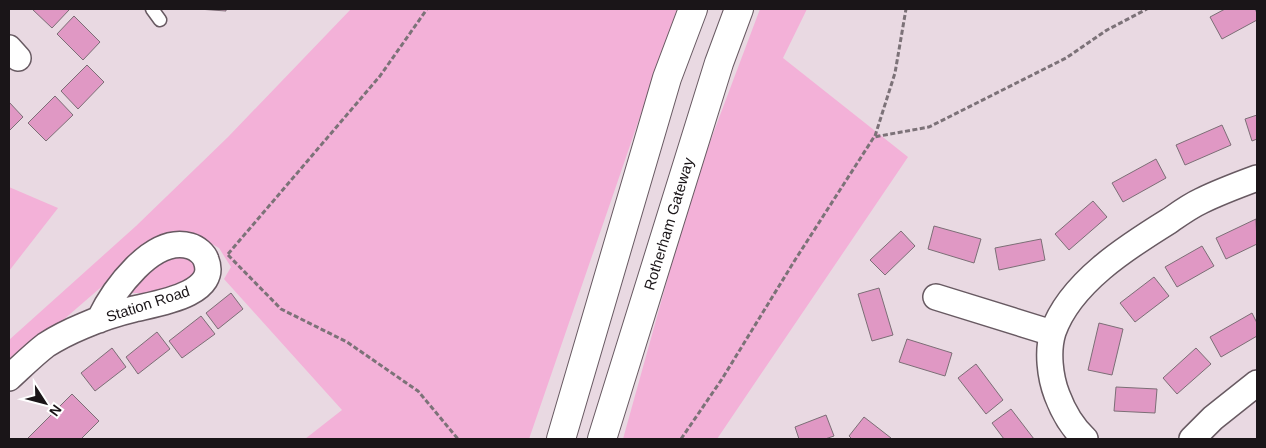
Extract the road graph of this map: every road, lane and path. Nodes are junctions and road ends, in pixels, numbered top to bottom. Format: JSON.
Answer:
{"nodes":[{"id":1,"x":428,"y":9,"type":"edge"},
{"id":2,"x":693,"y":9,"type":"edge"},
{"id":3,"x":738,"y":9,"type":"edge"},
{"id":4,"x":906,"y":9,"type":"edge"},
{"id":5,"x":1147,"y":9,"type":"edge"},
{"id":6,"x":874,"y":137,"type":"junction"},
{"id":7,"x":1257,"y":178,"type":"edge"},
{"id":8,"x":228,"y":254,"type":"junction"},
{"id":9,"x":205,"y":280,"type":"junction"},
{"id":10,"x":936,"y":297,"type":"dead end"},
{"id":11,"x":99,"y":320,"type":"junction"},
{"id":12,"x":1052,"y":333,"type":"junction"},
{"id":13,"x":9,"y":378,"type":"edge"},
{"id":14,"x":1257,"y":383,"type":"edge"},
{"id":15,"x":458,"y":439,"type":"edge"},
{"id":16,"x":561,"y":439,"type":"edge"},
{"id":17,"x":602,"y":439,"type":"edge"},
{"id":18,"x":681,"y":439,"type":"edge"},
{"id":19,"x":1085,"y":439,"type":"edge"},
{"id":20,"x":1192,"y":439,"type":"edge"}],
"edges":[{"from":1,"to":8,"type":"path"},
{"from":2,"to":16,"type":"highway"},
{"from":3,"to":17,"type":"highway","name":"Rotherham Gateway"},
{"from":4,"to":6,"type":"path"},
{"from":5,"to":6,"type":"path"},
{"from":6,"to":18,"type":"path"},
{"from":7,"to":12,"type":"street"},
{"from":8,"to":9,"type":"path"},
{"from":8,"to":15,"type":"path"},
{"from":9,"to":11,"type":"street","name":"Station Road"},
{"from":9,"to":11,"type":"street","name":"Station Road"},
{"from":10,"to":12,"type":"street"},
{"from":11,"to":13,"type":"street","name":"Station Road"},
{"from":12,"to":19,"type":"street"},
{"from":14,"to":20,"type":"street"}]}
